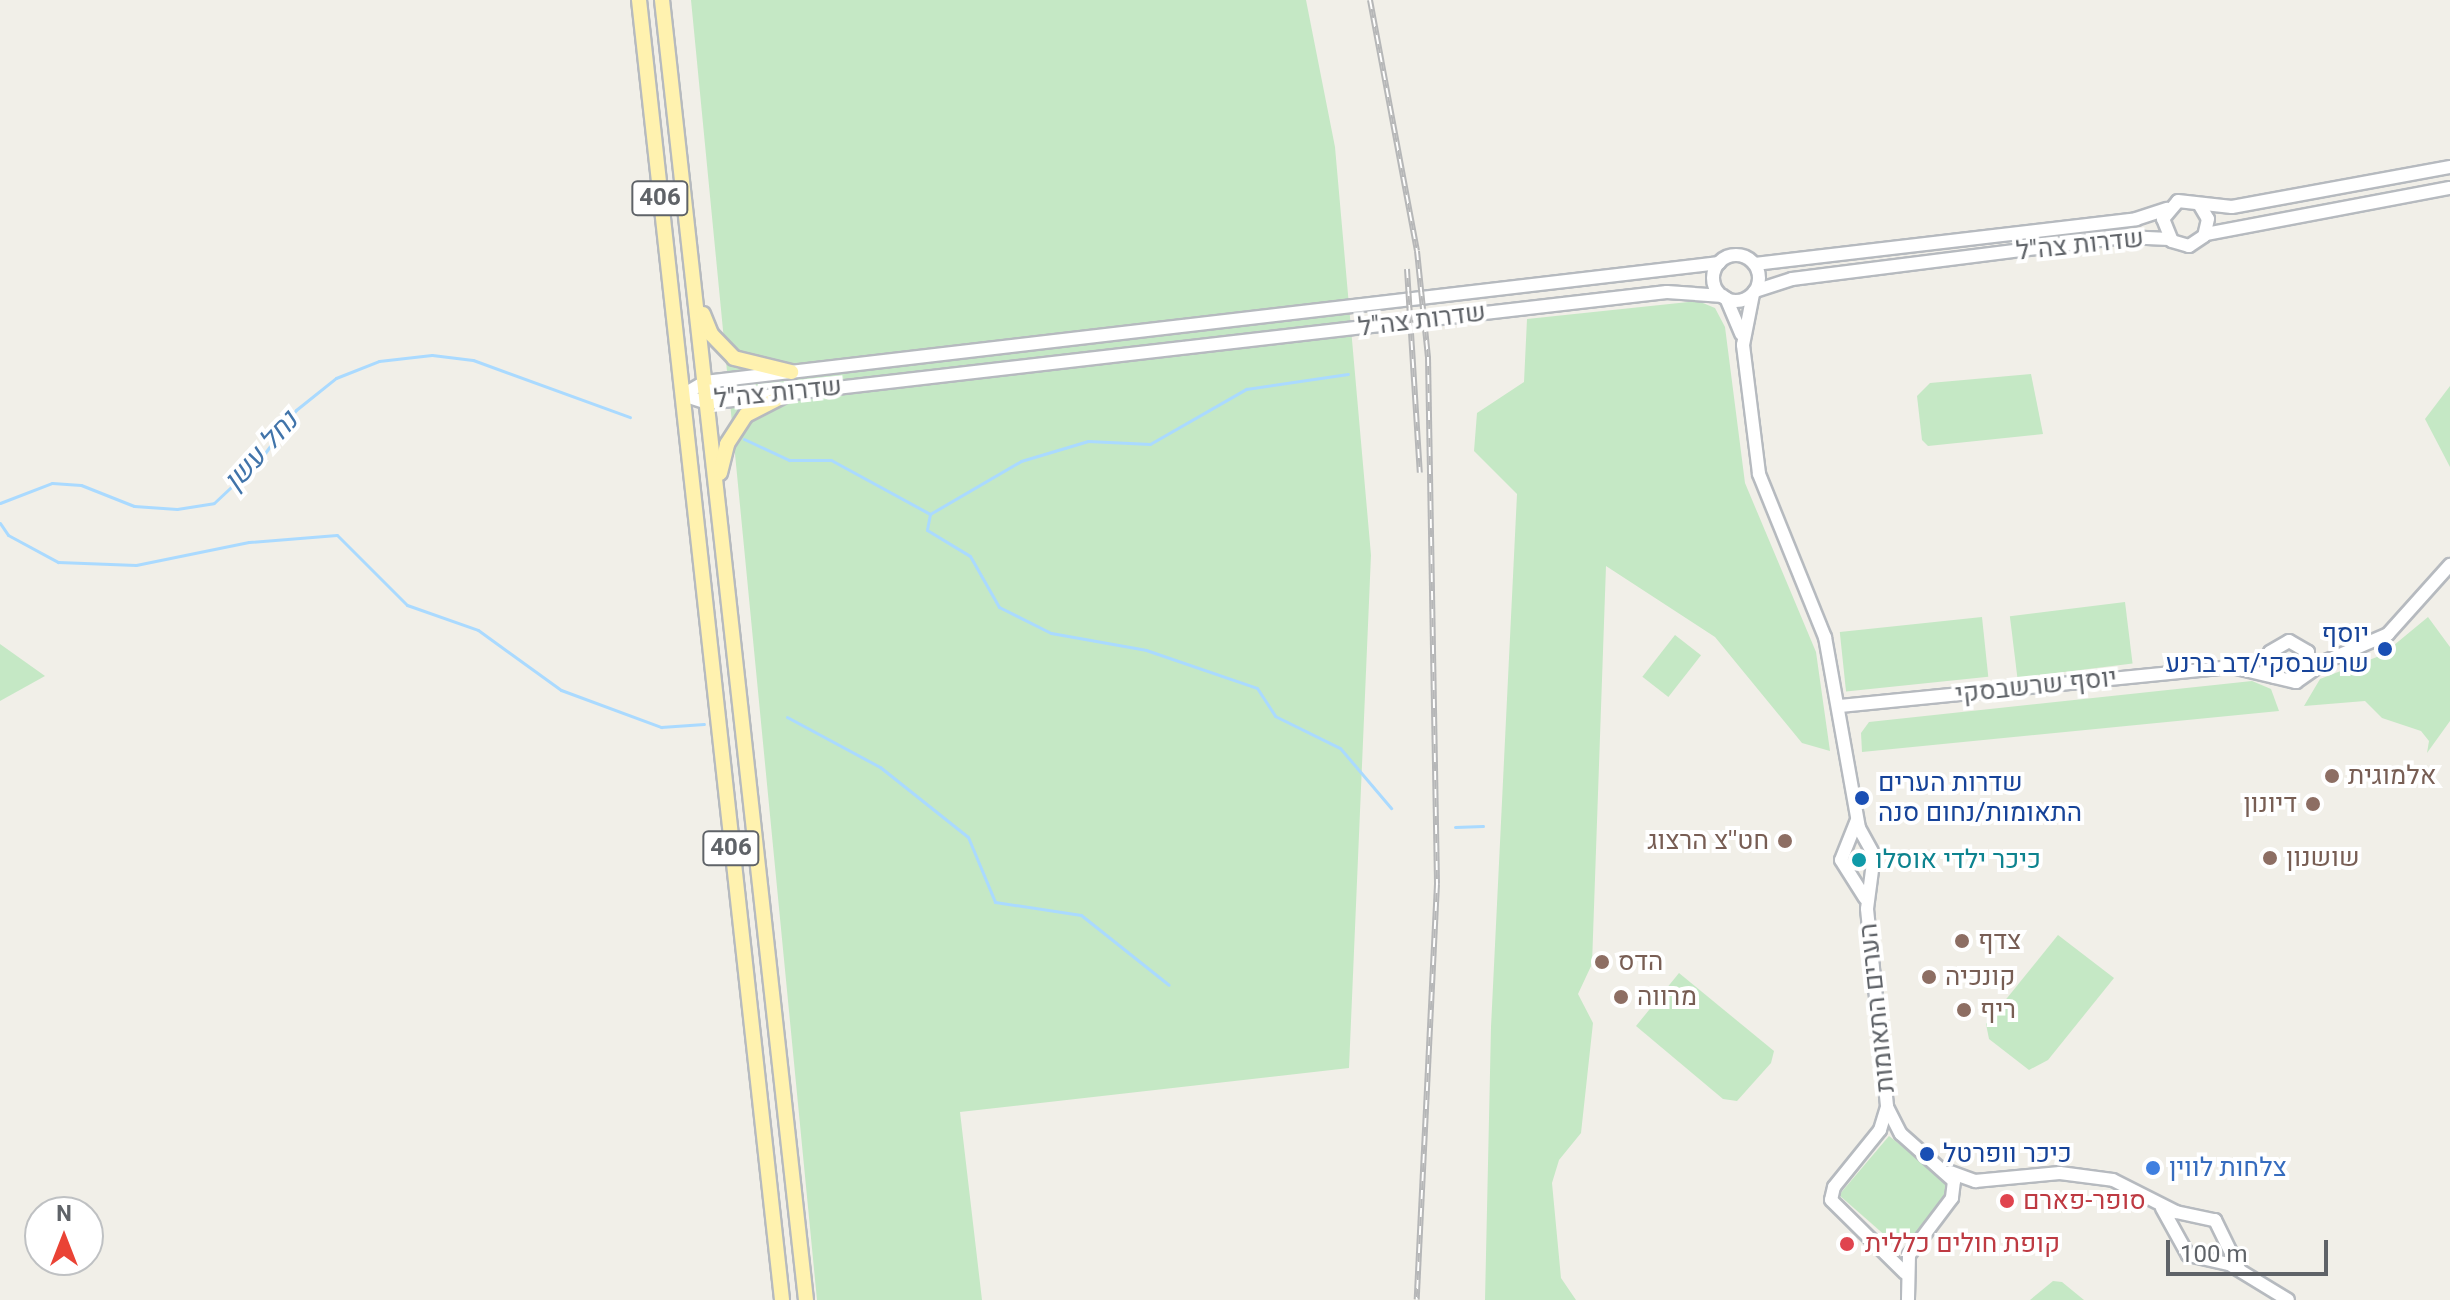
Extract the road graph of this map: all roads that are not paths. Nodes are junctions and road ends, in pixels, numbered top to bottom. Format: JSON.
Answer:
{"nodes":[{"id":1,"x":639,"y":0,"type":"edge"},
{"id":2,"x":662,"y":0,"type":"edge"},
{"id":3,"x":2450,"y":167,"type":"edge"},
{"id":4,"x":2450,"y":188,"type":"edge"},
{"id":5,"x":2199,"y":204,"type":"junction"},
{"id":6,"x":2167,"y":209,"type":"junction"},
{"id":7,"x":2206,"y":234,"type":"junction"},
{"id":8,"x":2169,"y":239,"type":"junction"},
{"id":9,"x":1719,"y":263,"type":"junction"},
{"id":10,"x":1755,"y":264,"type":"junction"},
{"id":11,"x":1754,"y":293,"type":"junction"},
{"id":12,"x":695,"y":295,"type":"junction"},
{"id":13,"x":1724,"y":297,"type":"junction"},
{"id":14,"x":1743,"y":345,"type":"junction"},
{"id":15,"x":791,"y":372,"type":"junction"},
{"id":16,"x":705,"y":382,"type":"junction"},
{"id":17,"x":789,"y":393,"type":"junction"},
{"id":18,"x":683,"y":395,"type":"junction"},
{"id":19,"x":707,"y":403,"type":"junction"},
{"id":20,"x":717,"y":493,"type":"junction"},
{"id":21,"x":2450,"y":565,"type":"edge"},
{"id":22,"x":2302,"y":645,"type":"junction"},
{"id":23,"x":2272,"y":649,"type":"junction"},
{"id":24,"x":2341,"y":655,"type":"junction"},
{"id":25,"x":2232,"y":667,"type":"junction"},
{"id":26,"x":2306,"y":674,"type":"junction"},
{"id":27,"x":2274,"y":677,"type":"junction"},
{"id":28,"x":1840,"y":706,"type":"junction"},
{"id":29,"x":1858,"y":816,"type":"junction"},
{"id":30,"x":1868,"y":844,"type":"junction"},
{"id":31,"x":1847,"y":846,"type":"junction"},
{"id":32,"x":1870,"y":870,"type":"junction"},
{"id":33,"x":1850,"y":873,"type":"junction"},
{"id":34,"x":1867,"y":909,"type":"junction"},
{"id":35,"x":1887,"y":1107,"type":"junction"},
{"id":36,"x":1901,"y":1134,"type":"junction"},
{"id":37,"x":1873,"y":1138,"type":"junction"},
{"id":38,"x":1947,"y":1170,"type":"junction"},
{"id":39,"x":1983,"y":1181,"type":"junction"},
{"id":40,"x":1950,"y":1200,"type":"junction"},
{"id":41,"x":2157,"y":1202,"type":"junction"},
{"id":42,"x":2195,"y":1216,"type":"junction"},
{"id":43,"x":2179,"y":1237,"type":"junction"},
{"id":44,"x":2223,"y":1237,"type":"junction"},
{"id":45,"x":1913,"y":1248,"type":"junction"},
{"id":46,"x":1887,"y":1249,"type":"junction"},
{"id":47,"x":2205,"y":1259,"type":"junction"},
{"id":48,"x":2239,"y":1269,"type":"junction"},
{"id":49,"x":1905,"y":1273,"type":"junction"},
{"id":50,"x":782,"y":1300,"type":"edge"},
{"id":51,"x":806,"y":1300,"type":"edge"},
{"id":52,"x":1908,"y":1300,"type":"edge"},
{"id":53,"x":2288,"y":1300,"type":"edge"}],
"edges":[{"from":1,"to":18,"type":"main road","number":"406"},
{"from":2,"to":12,"type":"main road","number":"406"},
{"from":3,"to":5,"type":"main road"},
{"from":4,"to":7,"type":"main road"},
{"from":5,"to":6,"type":"main road"},
{"from":5,"to":7,"type":"main road"},
{"from":6,"to":8,"type":"main road"},
{"from":6,"to":10,"type":"main road","name":"שדרות צה\"ל"},
{"from":7,"to":8,"type":"main road"},
{"from":8,"to":11,"type":"main road","name":"שדרות צה\"ל"},
{"from":9,"to":10,"type":"main road"},
{"from":9,"to":13,"type":"main road"},
{"from":9,"to":15,"type":"main road","name":"שדרות צה\"ל"},
{"from":10,"to":11,"type":"main road"},
{"from":11,"to":13,"type":"main road"},
{"from":11,"to":14,"type":"main road"},
{"from":12,"to":15,"type":"main road"},
{"from":12,"to":16,"type":"main road","number":"406"},
{"from":13,"to":14,"type":"main road"},
{"from":13,"to":17,"type":"main road","name":"שדרות צה\"ל"},
{"from":14,"to":28,"type":"main road"},
{"from":15,"to":16,"type":"main road","name":"שדרות צה\"ל"},
{"from":16,"to":18,"type":"main road","name":"שדרות צה\"ל"},
{"from":16,"to":19,"type":"main road","number":"406"},
{"from":17,"to":19,"type":"main road","name":"שדרות צה\"ל"},
{"from":17,"to":20,"type":"main road"},
{"from":18,"to":19,"type":"main road","name":"שדרות צה\"ל"},
{"from":18,"to":50,"type":"main road","number":"406"},
{"from":19,"to":20,"type":"main road","number":"406"},
{"from":20,"to":51,"type":"main road","number":"406"},
{"from":21,"to":24,"type":"main road"},
{"from":22,"to":23,"type":"main road"},
{"from":22,"to":24,"type":"main road"},
{"from":22,"to":26,"type":"main road"},
{"from":23,"to":25,"type":"main road","name":"יוסף שרשבסקי"},
{"from":23,"to":27,"type":"main road"},
{"from":24,"to":26,"type":"main road"},
{"from":25,"to":27,"type":"main road","name":"יוסף שרשבסקי"},
{"from":25,"to":28,"type":"main road","name":"יוסף שרשבסקי"},
{"from":26,"to":27,"type":"main road"},
{"from":28,"to":29,"type":"main road"},
{"from":29,"to":30,"type":"main road"},
{"from":29,"to":31,"type":"main road"},
{"from":30,"to":31,"type":"main road"},
{"from":30,"to":32,"type":"main road"},
{"from":31,"to":33,"type":"main road"},
{"from":32,"to":33,"type":"main road"},
{"from":32,"to":34,"type":"main road"},
{"from":33,"to":34,"type":"main road"},
{"from":34,"to":35,"type":"main road","name":"הערים התאומות"},
{"from":35,"to":36,"type":"main road"},
{"from":35,"to":37,"type":"main road"},
{"from":36,"to":37,"type":"main road"},
{"from":36,"to":38,"type":"main road"},
{"from":37,"to":46,"type":"main road"},
{"from":38,"to":39,"type":"main road"},
{"from":38,"to":40,"type":"main road"},
{"from":39,"to":40,"type":"main road"},
{"from":39,"to":41,"type":"main road"},
{"from":40,"to":45,"type":"main road"},
{"from":41,"to":42,"type":"main road"},
{"from":41,"to":43,"type":"main road"},
{"from":42,"to":43,"type":"main road"},
{"from":42,"to":44,"type":"main road"},
{"from":43,"to":47,"type":"main road"},
{"from":44,"to":47,"type":"main road"},
{"from":44,"to":48,"type":"main road"},
{"from":45,"to":46,"type":"main road"},
{"from":45,"to":49,"type":"main road"},
{"from":46,"to":49,"type":"main road"},
{"from":47,"to":48,"type":"main road"},
{"from":48,"to":53,"type":"main road"},
{"from":49,"to":52,"type":"main road"}]}
